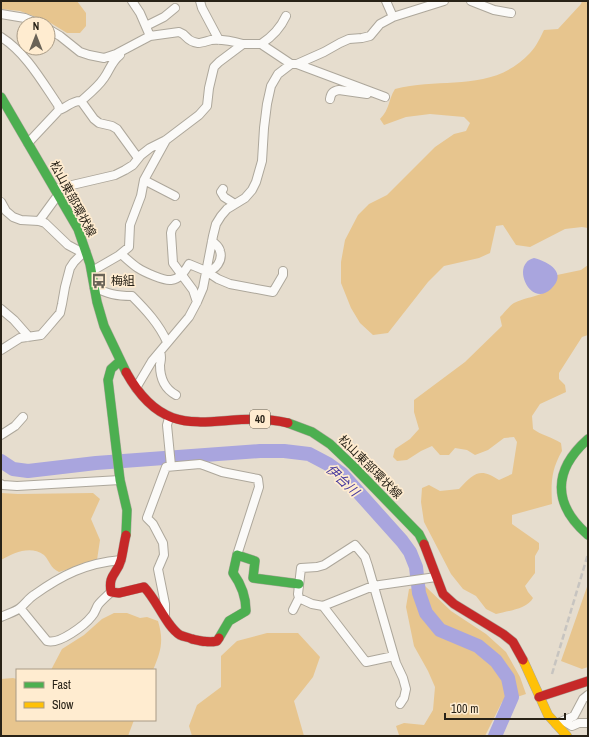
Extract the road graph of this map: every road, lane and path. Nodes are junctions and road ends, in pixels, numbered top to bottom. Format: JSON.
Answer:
{"nodes":[{"id":1,"x":132,"y":1,"type":"edge"},
{"id":2,"x":200,"y":1,"type":"edge"},
{"id":3,"x":386,"y":1,"type":"edge"},
{"id":4,"x":444,"y":1,"type":"edge"},
{"id":5,"x":471,"y":1,"type":"edge"},
{"id":6,"x":175,"y":8,"type":"dead end"},
{"id":7,"x":511,"y":13,"type":"dead end"},
{"id":8,"x":1,"y":14,"type":"edge"},
{"id":9,"x":16,"y":16,"type":"edge"},
{"id":10,"x":286,"y":16,"type":"dead end"},
{"id":11,"x":392,"y":17,"type":"junction"},
{"id":12,"x":146,"y":26,"type":"junction"},
{"id":13,"x":56,"y":34,"type":"edge"},
{"id":14,"x":1,"y":36,"type":"edge"},
{"id":15,"x":150,"y":36,"type":"junction"},
{"id":16,"x":219,"y":40,"type":"junction"},
{"id":17,"x":243,"y":44,"type":"junction"},
{"id":18,"x":261,"y":44,"type":"junction"},
{"id":19,"x":127,"y":49,"type":"junction"},
{"id":20,"x":294,"y":64,"type":"junction"},
{"id":21,"x":1,"y":96,"type":"edge"},
{"id":22,"x":330,"y":99,"type":"dead end"},
{"id":23,"x":81,"y":101,"type":"junction"},
{"id":24,"x":4,"y":107,"type":"edge"},
{"id":25,"x":59,"y":110,"type":"junction"},
{"id":26,"x":166,"y":140,"type":"junction"},
{"id":27,"x":28,"y":143,"type":"junction"},
{"id":28,"x":138,"y":158,"type":"junction"},
{"id":29,"x":144,"y":180,"type":"junction"},
{"id":30,"x":224,"y":189,"type":"dead end"},
{"id":31,"x":56,"y":192,"type":"junction"},
{"id":32,"x":175,"y":196,"type":"dead end"},
{"id":33,"x":1,"y":202,"type":"edge"},
{"id":34,"x":235,"y":204,"type":"junction"},
{"id":35,"x":39,"y":221,"type":"junction"},
{"id":36,"x":176,"y":224,"type":"dead end"},
{"id":37,"x":212,"y":241,"type":"junction"},
{"id":38,"x":85,"y":253,"type":"junction"},
{"id":39,"x":121,"y":254,"type":"junction"},
{"id":40,"x":92,"y":271,"type":"junction"},
{"id":41,"x":206,"y":271,"type":"junction"},
{"id":42,"x":283,"y":271,"type":"dead end"},
{"id":43,"x":182,"y":275,"type":"junction"},
{"id":44,"x":94,"y":287,"type":"junction"},
{"id":45,"x":197,"y":302,"type":"junction"},
{"id":46,"x":1,"y":309,"type":"edge"},
{"id":47,"x":30,"y":337,"type":"junction"},
{"id":48,"x":168,"y":342,"type":"junction"},
{"id":49,"x":1,"y":350,"type":"edge"},
{"id":50,"x":160,"y":352,"type":"junction"},
{"id":51,"x":120,"y":361,"type":"junction"},
{"id":52,"x":136,"y":388,"type":"junction"},
{"id":53,"x":176,"y":395,"type":"dead end"},
{"id":54,"x":23,"y":417,"type":"dead end"},
{"id":55,"x":169,"y":418,"type":"junction"},
{"id":56,"x":1,"y":435,"type":"edge"},
{"id":57,"x":587,"y":441,"type":"edge"},
{"id":58,"x":171,"y":465,"type":"junction"},
{"id":59,"x":120,"y":480,"type":"junction"},
{"id":60,"x":1,"y":484,"type":"edge"},
{"id":61,"x":588,"y":535,"type":"edge"},
{"id":62,"x":237,"y":555,"type":"junction"},
{"id":63,"x":122,"y":560,"type":"junction"},
{"id":64,"x":436,"y":577,"type":"junction"},
{"id":65,"x":299,"y":584,"type":"junction"},
{"id":66,"x":373,"y":586,"type":"junction"},
{"id":67,"x":111,"y":592,"type":"junction"},
{"id":68,"x":299,"y":598,"type":"junction"},
{"id":69,"x":323,"y":606,"type":"junction"},
{"id":70,"x":20,"y":608,"type":"junction"},
{"id":71,"x":292,"y":610,"type":"dead end"},
{"id":72,"x":165,"y":615,"type":"junction"},
{"id":73,"x":1,"y":617,"type":"edge"},
{"id":74,"x":394,"y":656,"type":"junction"},
{"id":75,"x":588,"y":681,"type":"edge"},
{"id":76,"x":538,"y":697,"type":"junction"},
{"id":77,"x":586,"y":698,"type":"edge"},
{"id":78,"x":400,"y":704,"type":"dead end"},
{"id":79,"x":560,"y":723,"type":"junction"},
{"id":80,"x":588,"y":723,"type":"edge"},
{"id":81,"x":567,"y":736,"type":"edge"}],
"edges":[{"from":1,"to":12,"type":"street"},
{"from":2,"to":16,"type":"street"},
{"from":3,"to":11,"type":"street"},
{"from":4,"to":11,"type":"street"},
{"from":5,"to":7,"type":"street"},
{"from":6,"to":12,"type":"street"},
{"from":8,"to":9,"type":"street"},
{"from":10,"to":18,"type":"street"},
{"from":11,"to":20,"type":"street"},
{"from":12,"to":15,"type":"street"},
{"from":13,"to":19,"type":"street"},
{"from":14,"to":25,"type":"street"},
{"from":15,"to":16,"type":"street"},
{"from":15,"to":19,"type":"street"},
{"from":16,"to":17,"type":"street"},
{"from":17,"to":18,"type":"street"},
{"from":17,"to":26,"type":"street"},
{"from":18,"to":20,"type":"street"},
{"from":19,"to":23,"type":"street"},
{"from":20,"to":22,"type":"street"},
{"from":20,"to":34,"type":"street"},
{"from":21,"to":24,"type":"main road","name":"松山東部環状線","number":"40"},
{"from":23,"to":25,"type":"street"},
{"from":23,"to":28,"type":"street"},
{"from":24,"to":27,"type":"main road","name":"松山東部環状線","number":"40"},
{"from":25,"to":27,"type":"street"},
{"from":26,"to":28,"type":"street"},
{"from":26,"to":29,"type":"street"},
{"from":27,"to":31,"type":"main road","name":"松山東部環状線","number":"40"},
{"from":28,"to":31,"type":"street"},
{"from":29,"to":32,"type":"street"},
{"from":29,"to":39,"type":"street"},
{"from":30,"to":34,"type":"street"},
{"from":31,"to":35,"type":"street"},
{"from":31,"to":38,"type":"main road","name":"松山東部環状線","number":"40"},
{"from":33,"to":35,"type":"street"},
{"from":34,"to":37,"type":"street"},
{"from":35,"to":38,"type":"street"},
{"from":36,"to":43,"type":"street"},
{"from":37,"to":41,"type":"street"},
{"from":37,"to":41,"type":"street"},
{"from":38,"to":40,"type":"main road","name":"松山東部環状線","number":"40"},
{"from":38,"to":47,"type":"street"},
{"from":39,"to":40,"type":"street"},
{"from":39,"to":43,"type":"street"},
{"from":40,"to":44,"type":"main road","name":"松山東部環状線","number":"40"},
{"from":41,"to":42,"type":"street"},
{"from":41,"to":43,"type":"street"},
{"from":41,"to":45,"type":"street"},
{"from":43,"to":45,"type":"street"},
{"from":44,"to":48,"type":"street"},
{"from":44,"to":51,"type":"main road","name":"松山東部環状線","number":"40"},
{"from":45,"to":48,"type":"street"},
{"from":46,"to":47,"type":"street"},
{"from":47,"to":49,"type":"street"},
{"from":48,"to":50,"type":"street"},
{"from":50,"to":52,"type":"street"},
{"from":50,"to":53,"type":"street"},
{"from":51,"to":52,"type":"main road","name":"松山東部環状線","number":"40"},
{"from":51,"to":59,"type":"main road"},
{"from":52,"to":55,"type":"main road","name":"松山東部環状線","number":"40"},
{"from":54,"to":56,"type":"street"},
{"from":55,"to":58,"type":"street"},
{"from":55,"to":64,"type":"main road","name":"松山東部環状線","number":"40"},
{"from":57,"to":61,"type":"main road"},
{"from":58,"to":62,"type":"street"},
{"from":58,"to":72,"type":"street"},
{"from":59,"to":60,"type":"street"},
{"from":59,"to":63,"type":"main road"},
{"from":62,"to":65,"type":"main road"},
{"from":62,"to":72,"type":"main road"},
{"from":63,"to":67,"type":"main road"},
{"from":63,"to":70,"type":"street"},
{"from":64,"to":66,"type":"street"},
{"from":64,"to":76,"type":"main road","name":"松山東部環状線","number":"40"},
{"from":65,"to":66,"type":"street"},
{"from":65,"to":68,"type":"street"},
{"from":66,"to":69,"type":"street"},
{"from":66,"to":74,"type":"street"},
{"from":67,"to":70,"type":"street"},
{"from":67,"to":72,"type":"main road"},
{"from":68,"to":69,"type":"street"},
{"from":68,"to":71,"type":"street"},
{"from":69,"to":74,"type":"street"},
{"from":70,"to":73,"type":"street"},
{"from":74,"to":78,"type":"street"},
{"from":75,"to":76,"type":"main road"},
{"from":76,"to":79,"type":"main road","name":"松山東部環状線","number":"40"},
{"from":77,"to":79,"type":"street"},
{"from":79,"to":80,"type":"street"},
{"from":79,"to":81,"type":"main road","name":"松山東部環状線","number":"40"}]}
